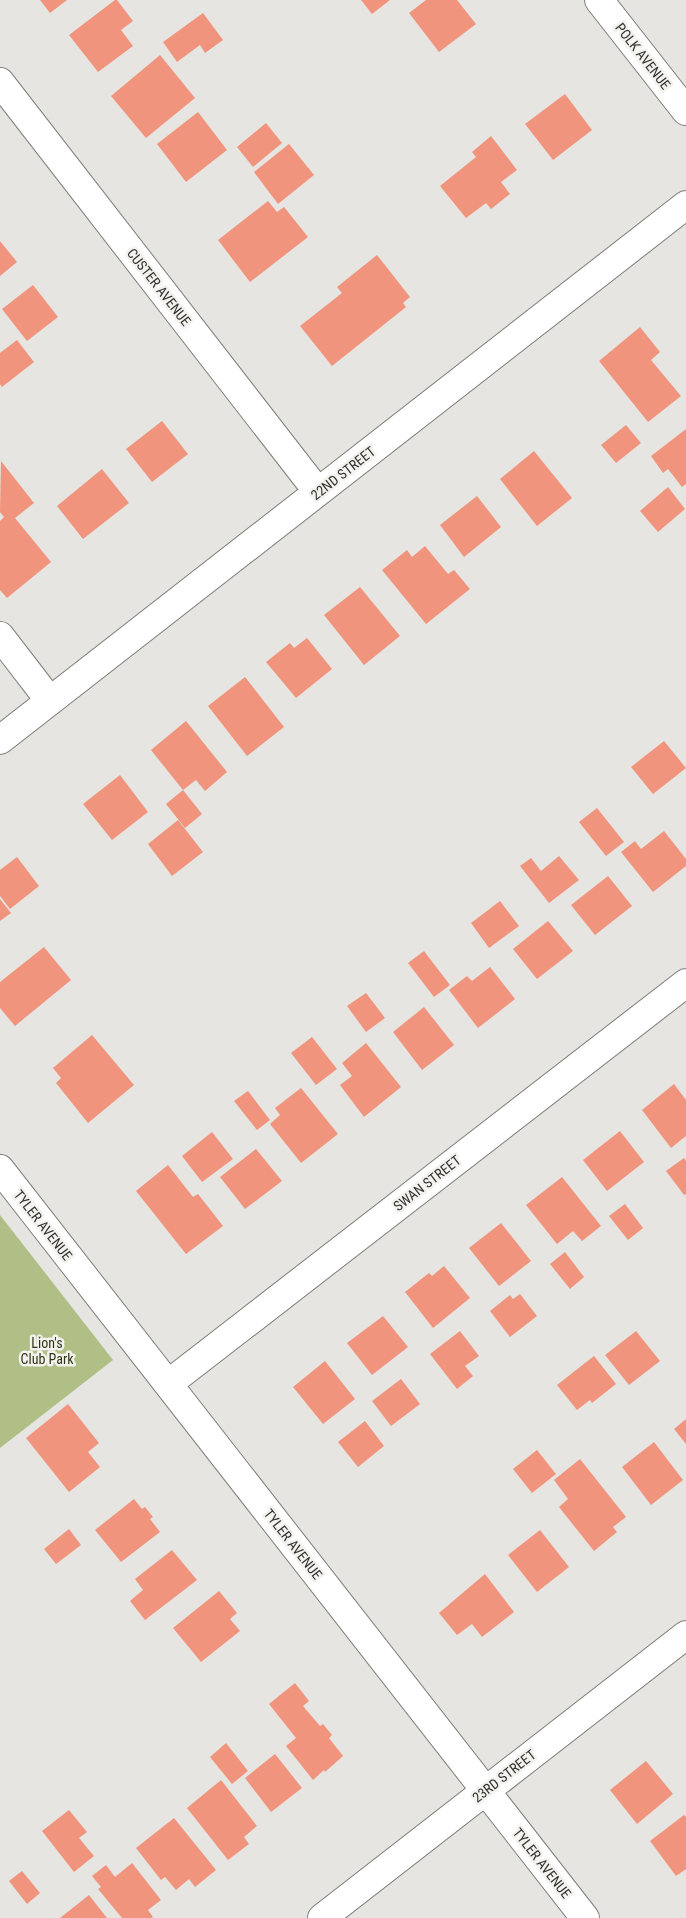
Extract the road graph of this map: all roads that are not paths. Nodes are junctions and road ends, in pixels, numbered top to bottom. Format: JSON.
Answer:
{"nodes":[{"id":1,"x":599,"y":0,"type":"edge"},
{"id":2,"x":0,"y":82,"type":"edge"},
{"id":3,"x":686,"y":111,"type":"edge"},
{"id":4,"x":683,"y":214,"type":"edge"},
{"id":5,"x":318,"y":492,"type":"junction"},
{"id":6,"x":0,"y":636,"type":"edge"},
{"id":7,"x":50,"y":701,"type":"junction"},
{"id":8,"x":0,"y":740,"type":"edge"},
{"id":9,"x":686,"y":983,"type":"edge"},
{"id":10,"x":0,"y":1169,"type":"edge"},
{"id":11,"x":168,"y":1384,"type":"junction"},
{"id":12,"x":686,"y":1634,"type":"edge"},
{"id":13,"x":486,"y":1791,"type":"junction"},
{"id":14,"x":322,"y":1918,"type":"edge"},
{"id":15,"x":585,"y":1918,"type":"edge"}],
"edges":[{"from":1,"to":3,"type":"street","name":"POLK AVENUE"},
{"from":2,"to":5,"type":"street","name":"CUSTER AVENUE"},
{"from":4,"to":5,"type":"street","name":"22ND STREET"},
{"from":5,"to":7,"type":"street","name":"22ND STREET"},
{"from":6,"to":7,"type":"street"},
{"from":7,"to":8,"type":"street","name":"22ND STREET"},
{"from":9,"to":11,"type":"street","name":"SWAN STREET"},
{"from":10,"to":11,"type":"street","name":"TYLER AVENUE"},
{"from":11,"to":13,"type":"street","name":"TYLER AVENUE"},
{"from":12,"to":13,"type":"street","name":"23RD STREET"},
{"from":13,"to":14,"type":"street","name":"23RD STREET"},
{"from":13,"to":15,"type":"street","name":"TYLER AVENUE"}]}
